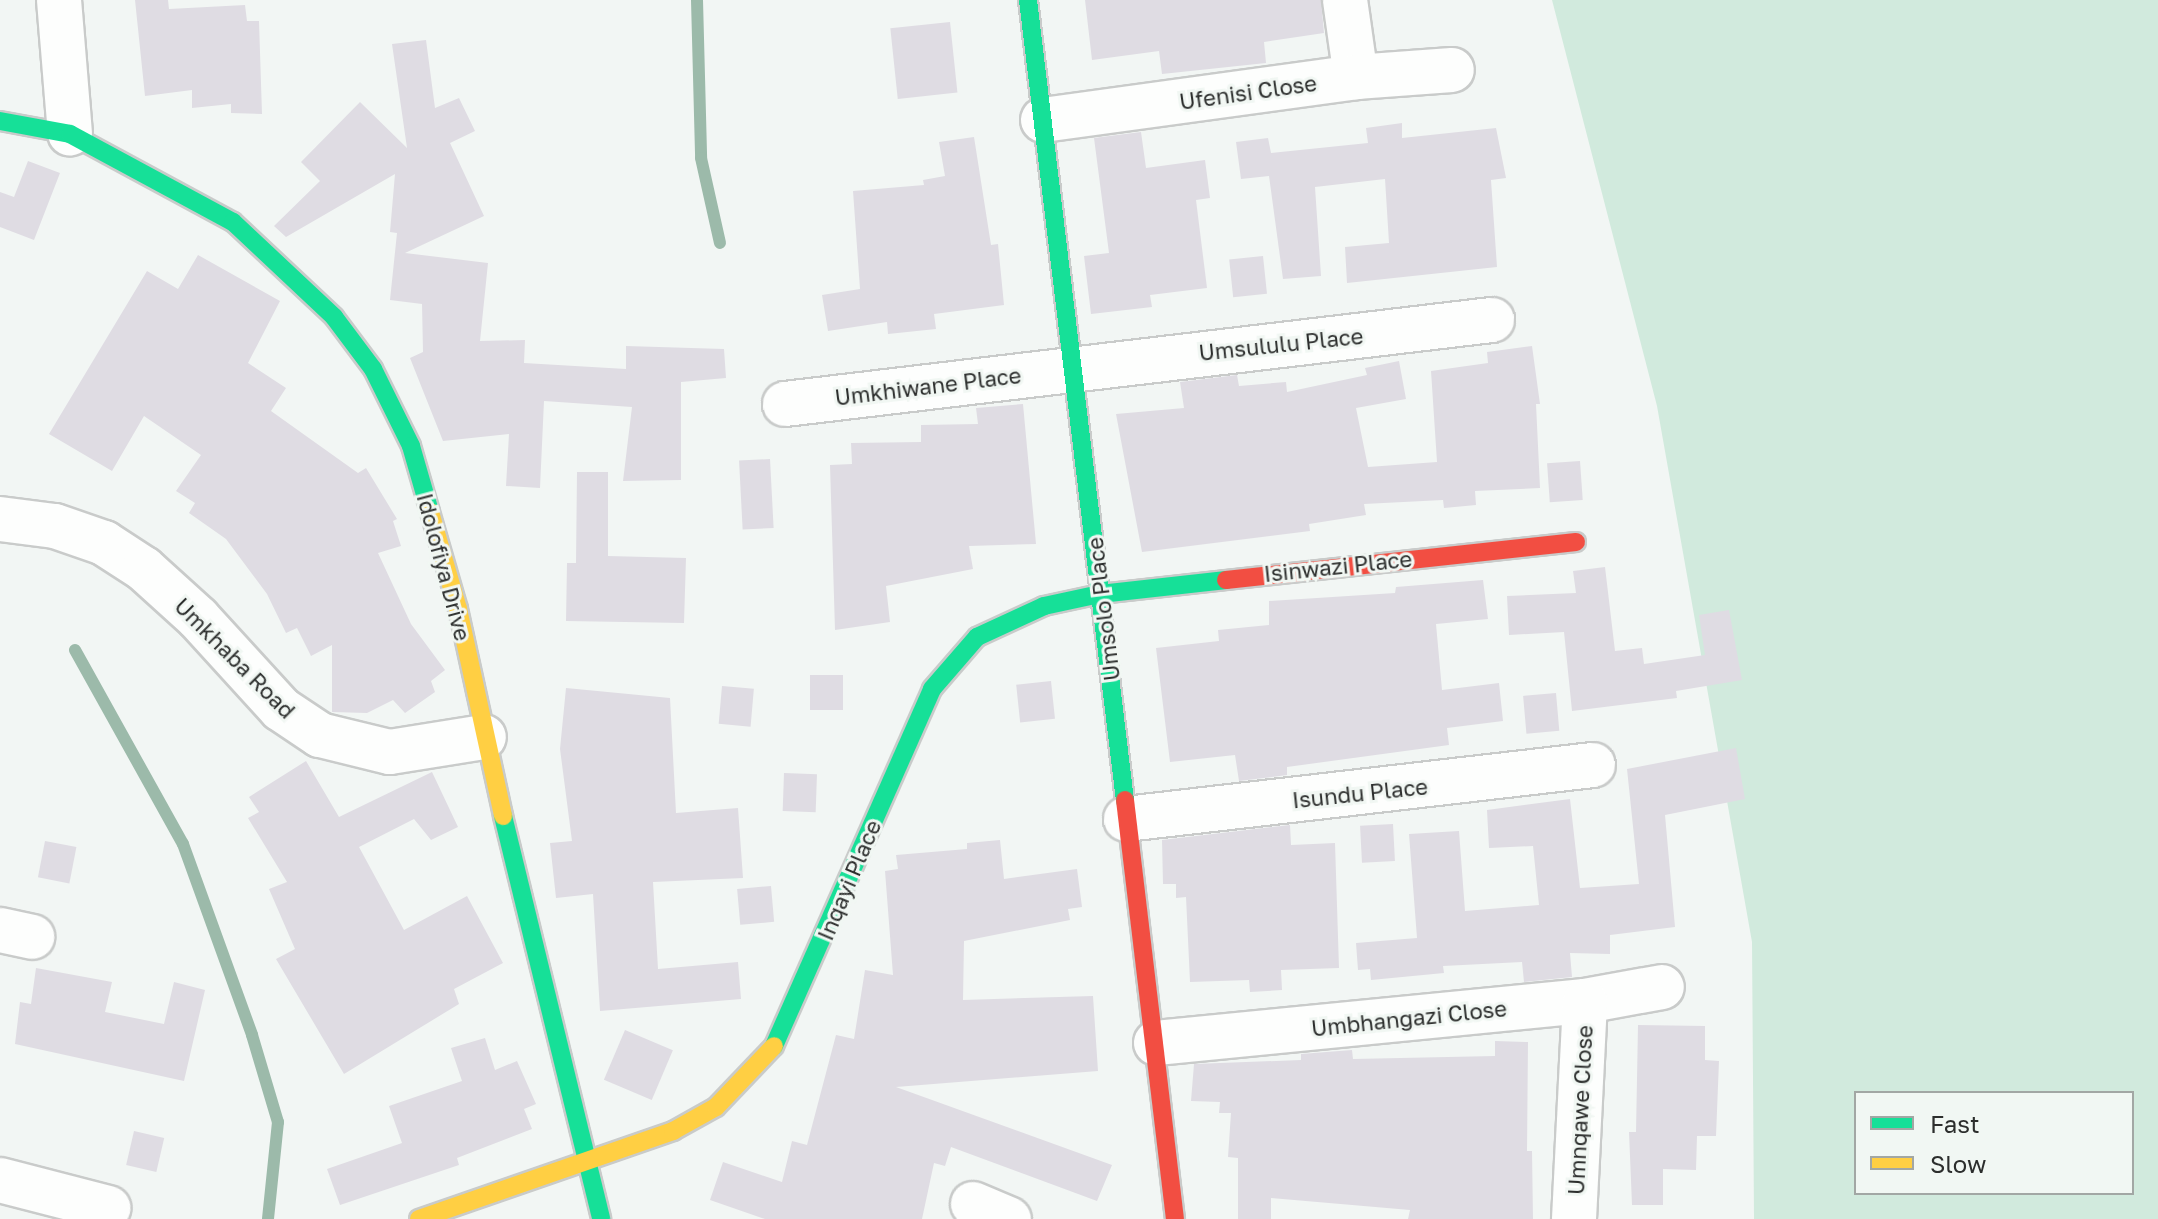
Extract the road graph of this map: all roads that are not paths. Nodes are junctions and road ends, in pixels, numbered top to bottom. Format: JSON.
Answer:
{"nodes":[{"id":1,"x":59,"y":0,"type":"edge"},
{"id":2,"x":1028,"y":0,"type":"edge"},
{"id":3,"x":1345,"y":0,"type":"edge"},
{"id":4,"x":1452,"y":70,"type":"dead end"},
{"id":5,"x":1356,"y":77,"type":"junction"},
{"id":6,"x":1043,"y":120,"type":"junction"},
{"id":7,"x":0,"y":121,"type":"edge"},
{"id":8,"x":70,"y":134,"type":"junction"},
{"id":9,"x":1492,"y":320,"type":"dead end"},
{"id":10,"x":1071,"y":367,"type":"junction"},
{"id":11,"x":785,"y":404,"type":"dead end"},
{"id":12,"x":0,"y":519,"type":"edge"},
{"id":13,"x":1576,"y":542,"type":"dead end"},
{"id":14,"x":1100,"y":594,"type":"junction"},
{"id":15,"x":484,"y":737,"type":"junction"},
{"id":16,"x":1593,"y":765,"type":"dead end"},
{"id":17,"x":1126,"y":819,"type":"junction"},
{"id":18,"x":1662,"y":987,"type":"dead end"},
{"id":19,"x":1585,"y":1001,"type":"junction"},
{"id":20,"x":1156,"y":1043,"type":"junction"},
{"id":21,"x":586,"y":1158,"type":"junction"},
{"id":22,"x":0,"y":1180,"type":"edge"},
{"id":23,"x":108,"y":1208,"type":"dead end"},
{"id":24,"x":419,"y":1219,"type":"edge"},
{"id":25,"x":601,"y":1219,"type":"edge"},
{"id":26,"x":1175,"y":1219,"type":"edge"},
{"id":27,"x":1574,"y":1219,"type":"edge"}],
"edges":[{"from":1,"to":8,"type":"street"},
{"from":2,"to":6,"type":"street","name":"Umsolo Place"},
{"from":3,"to":5,"type":"street"},
{"from":4,"to":5,"type":"street","name":"Ufenisi Close"},
{"from":5,"to":6,"type":"street","name":"Ufenisi Close"},
{"from":6,"to":10,"type":"street","name":"Umsolo Place"},
{"from":7,"to":8,"type":"street","name":"Idolofiya Drive"},
{"from":8,"to":15,"type":"street","name":"Idolofiya Drive"},
{"from":9,"to":10,"type":"street","name":"Umsululu Place"},
{"from":10,"to":11,"type":"street","name":"Umkhiwane Place"},
{"from":10,"to":14,"type":"street","name":"Umsolo Place"},
{"from":12,"to":15,"type":"street","name":"Umkhaba Road"},
{"from":13,"to":14,"type":"street","name":"Isinwazi Place"},
{"from":14,"to":17,"type":"street","name":"Umsolo Place"},
{"from":14,"to":21,"type":"street","name":"Inqayi Place"},
{"from":15,"to":21,"type":"street","name":"Idolofiya Drive"},
{"from":16,"to":17,"type":"street","name":"Isundu Place"},
{"from":17,"to":20,"type":"street","name":"Umsolo Place"},
{"from":18,"to":19,"type":"street","name":"Umbhangazi Close"},
{"from":19,"to":20,"type":"street","name":"Umbhangazi Close"},
{"from":19,"to":27,"type":"street","name":"Umnqawe Close"},
{"from":20,"to":26,"type":"street","name":"Umsolo Place"},
{"from":21,"to":24,"type":"street","name":"Inqayi Place"},
{"from":21,"to":25,"type":"street","name":"Idolofiya Drive"},
{"from":22,"to":23,"type":"street"}]}
